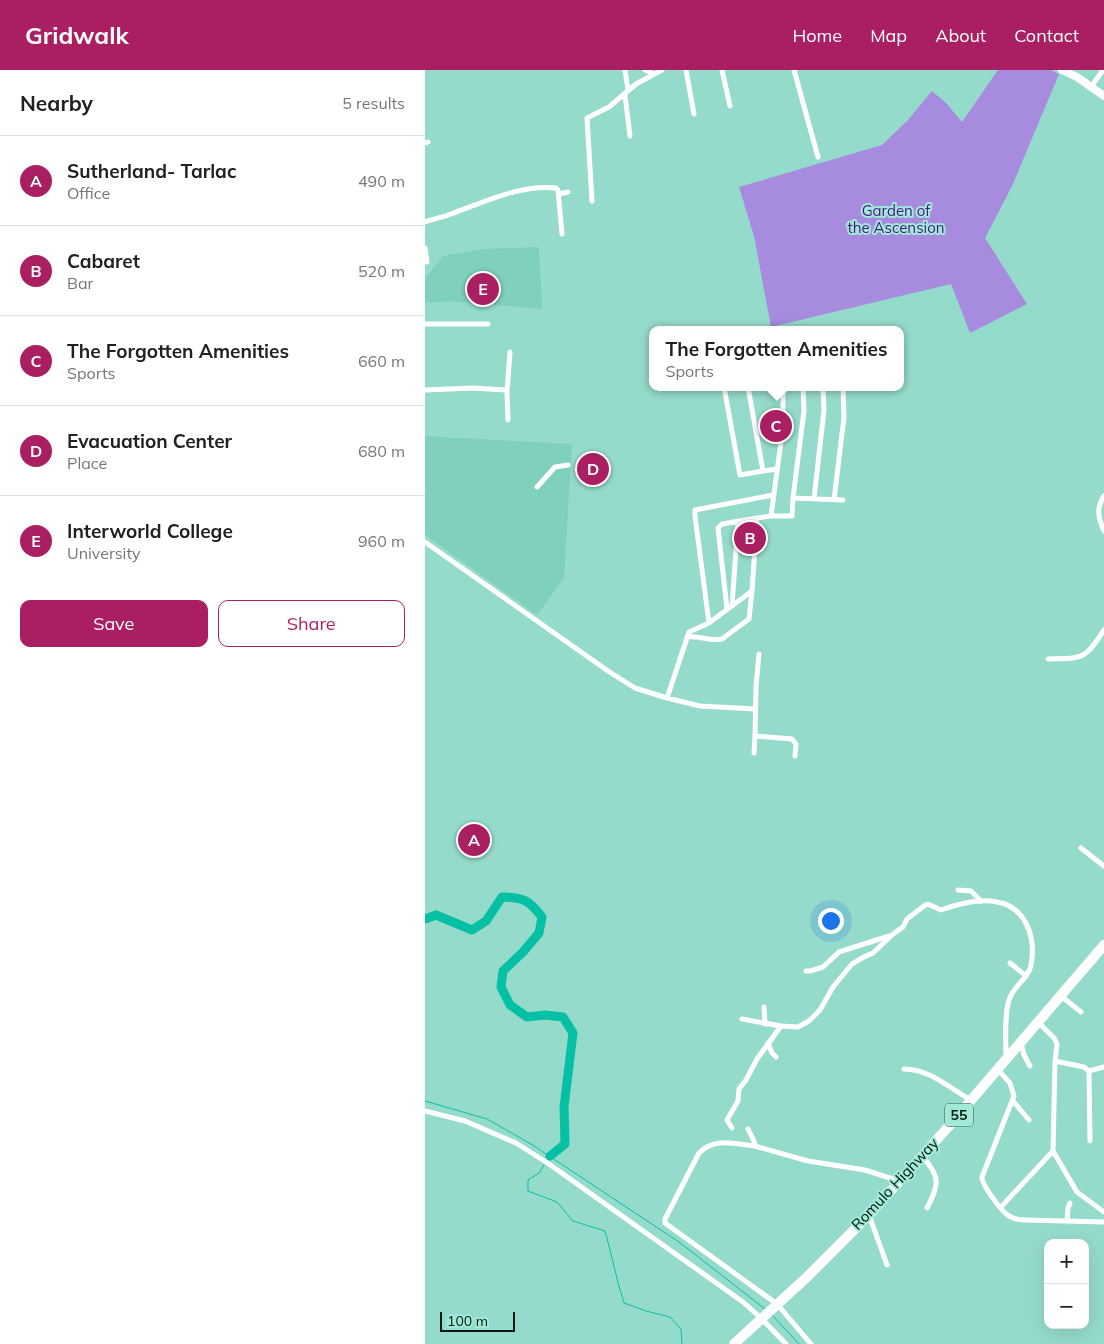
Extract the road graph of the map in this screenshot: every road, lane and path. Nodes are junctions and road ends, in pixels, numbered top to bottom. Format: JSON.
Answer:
{"nodes":[{"id":1,"x":625,"y":70,"type":"edge"},
{"id":2,"x":645,"y":70,"type":"edge"},
{"id":3,"x":663,"y":70,"type":"edge"},
{"id":4,"x":686,"y":70,"type":"edge"},
{"id":5,"x":722,"y":70,"type":"edge"},
{"id":6,"x":794,"y":70,"type":"edge"},
{"id":7,"x":1063,"y":70,"type":"edge"},
{"id":8,"x":1103,"y":70,"type":"edge"},
{"id":9,"x":654,"y":74,"type":"junction"},
{"id":10,"x":1091,"y":87,"type":"junction"},
{"id":11,"x":627,"y":92,"type":"junction"},
{"id":12,"x":1104,"y":96,"type":"edge"},
{"id":13,"x":730,"y":106,"type":"dead end"},
{"id":14,"x":693,"y":114,"type":"dead end"},
{"id":15,"x":630,"y":136,"type":"dead end"},
{"id":16,"x":818,"y":157,"type":"dead end"},
{"id":17,"x":569,"y":192,"type":"dead end"},
{"id":18,"x":559,"y":194,"type":"junction"},
{"id":19,"x":592,"y":201,"type":"dead end"},
{"id":20,"x":425,"y":222,"type":"edge"},
{"id":21,"x":562,"y":234,"type":"dead end"},
{"id":22,"x":425,"y":248,"type":"edge"},
{"id":23,"x":427,"y":262,"type":"dead end"},
{"id":24,"x":425,"y":324,"type":"edge"},
{"id":25,"x":488,"y":324,"type":"dead end"},
{"id":26,"x":509,"y":352,"type":"dead end"},
{"id":27,"x":425,"y":390,"type":"edge"},
{"id":28,"x":725,"y":391,"type":"edge"},
{"id":29,"x":749,"y":391,"type":"edge"},
{"id":30,"x":783,"y":391,"type":"edge"},
{"id":31,"x":803,"y":391,"type":"edge"},
{"id":32,"x":823,"y":391,"type":"edge"},
{"id":33,"x":843,"y":391,"type":"edge"},
{"id":34,"x":507,"y":392,"type":"junction"},
{"id":35,"x":508,"y":420,"type":"dead end"},
{"id":36,"x":568,"y":466,"type":"dead end"},
{"id":37,"x":777,"y":469,"type":"junction"},
{"id":38,"x":763,"y":471,"type":"junction"},
{"id":39,"x":537,"y":487,"type":"dead end"},
{"id":40,"x":773,"y":494,"type":"junction"},
{"id":41,"x":1104,"y":496,"type":"edge"},
{"id":42,"x":793,"y":498,"type":"junction"},
{"id":43,"x":814,"y":499,"type":"junction"},
{"id":44,"x":834,"y":500,"type":"junction"},
{"id":45,"x":843,"y":500,"type":"dead end"},
{"id":46,"x":771,"y":516,"type":"junction"},
{"id":47,"x":757,"y":518,"type":"junction"},
{"id":48,"x":738,"y":521,"type":"junction"},
{"id":49,"x":1104,"y":531,"type":"edge"},
{"id":50,"x":425,"y":542,"type":"edge"},
{"id":51,"x":752,"y":591,"type":"junction"},
{"id":52,"x":729,"y":607,"type":"junction"},
{"id":53,"x":709,"y":623,"type":"junction"},
{"id":54,"x":702,"y":627,"type":"junction"},
{"id":55,"x":1104,"y":630,"type":"edge"},
{"id":56,"x":700,"y":636,"type":"junction"},
{"id":57,"x":687,"y":637,"type":"junction"},
{"id":58,"x":759,"y":654,"type":"dead end"},
{"id":59,"x":1048,"y":659,"type":"dead end"},
{"id":60,"x":667,"y":698,"type":"junction"},
{"id":61,"x":755,"y":709,"type":"junction"},
{"id":62,"x":755,"y":736,"type":"junction"},
{"id":63,"x":753,"y":753,"type":"dead end"},
{"id":64,"x":795,"y":756,"type":"dead end"},
{"id":65,"x":1081,"y":848,"type":"dead end"},
{"id":66,"x":1104,"y":866,"type":"edge"},
{"id":67,"x":958,"y":890,"type":"dead end"},
{"id":68,"x":981,"y":902,"type":"junction"},
{"id":69,"x":892,"y":935,"type":"junction"},
{"id":70,"x":1104,"y":945,"type":"edge"},
{"id":71,"x":1010,"y":963,"type":"dead end"},
{"id":72,"x":807,"y":971,"type":"dead end"},
{"id":73,"x":1025,"y":976,"type":"junction"},
{"id":74,"x":1060,"y":995,"type":"junction"},
{"id":75,"x":764,"y":1007,"type":"dead end"},
{"id":76,"x":1081,"y":1012,"type":"dead end"},
{"id":77,"x":742,"y":1019,"type":"dead end"},
{"id":78,"x":1037,"y":1022,"type":"junction"},
{"id":79,"x":765,"y":1024,"type":"junction"},
{"id":80,"x":781,"y":1026,"type":"junction"},
{"id":81,"x":1021,"y":1042,"type":"junction"},
{"id":82,"x":769,"y":1043,"type":"junction"},
{"id":83,"x":776,"y":1057,"type":"dead end"},
{"id":84,"x":1006,"y":1058,"type":"junction"},
{"id":85,"x":1055,"y":1061,"type":"junction"},
{"id":86,"x":1030,"y":1066,"type":"dead end"},
{"id":87,"x":1104,"y":1067,"type":"edge"},
{"id":88,"x":904,"y":1069,"type":"dead end"},
{"id":89,"x":998,"y":1070,"type":"junction"},
{"id":90,"x":1089,"y":1071,"type":"junction"},
{"id":91,"x":971,"y":1101,"type":"junction"},
{"id":92,"x":1013,"y":1101,"type":"junction"},
{"id":93,"x":425,"y":1111,"type":"edge"},
{"id":94,"x":1029,"y":1120,"type":"dead end"},
{"id":95,"x":732,"y":1128,"type":"dead end"},
{"id":96,"x":748,"y":1128,"type":"dead end"},
{"id":97,"x":1090,"y":1141,"type":"dead end"},
{"id":98,"x":755,"y":1146,"type":"junction"},
{"id":99,"x":1053,"y":1151,"type":"junction"},
{"id":100,"x":922,"y":1156,"type":"junction"},
{"id":101,"x":899,"y":1181,"type":"junction"},
{"id":102,"x":1070,"y":1203,"type":"dead end"},
{"id":103,"x":1001,"y":1207,"type":"junction"},
{"id":104,"x":927,"y":1208,"type":"dead end"},
{"id":105,"x":1104,"y":1212,"type":"edge"},
{"id":106,"x":869,"y":1215,"type":"junction"},
{"id":107,"x":1067,"y":1222,"type":"junction"},
{"id":108,"x":1104,"y":1222,"type":"edge"},
{"id":109,"x":887,"y":1265,"type":"dead end"},
{"id":110,"x":776,"y":1305,"type":"junction"},
{"id":111,"x":762,"y":1317,"type":"junction"},
{"id":112,"x":734,"y":1344,"type":"edge"},
{"id":113,"x":786,"y":1344,"type":"edge"},
{"id":114,"x":811,"y":1344,"type":"edge"}],
"edges":[{"from":1,"to":11,"type":"street"},
{"from":2,"to":9,"type":"street"},
{"from":3,"to":9,"type":"street"},
{"from":4,"to":14,"type":"street"},
{"from":5,"to":13,"type":"street"},
{"from":6,"to":16,"type":"street"},
{"from":7,"to":10,"type":"street"},
{"from":8,"to":10,"type":"street"},
{"from":9,"to":11,"type":"street"},
{"from":10,"to":12,"type":"street"},
{"from":11,"to":15,"type":"street"},
{"from":11,"to":19,"type":"street"},
{"from":17,"to":18,"type":"street"},
{"from":18,"to":20,"type":"street"},
{"from":18,"to":21,"type":"street"},
{"from":22,"to":23,"type":"street"},
{"from":24,"to":25,"type":"street"},
{"from":26,"to":34,"type":"street"},
{"from":27,"to":34,"type":"street"},
{"from":28,"to":38,"type":"street"},
{"from":29,"to":38,"type":"street"},
{"from":30,"to":37,"type":"street"},
{"from":31,"to":42,"type":"street"},
{"from":32,"to":43,"type":"street"},
{"from":33,"to":44,"type":"street"},
{"from":34,"to":35,"type":"street"},
{"from":36,"to":39,"type":"street"},
{"from":37,"to":38,"type":"street"},
{"from":37,"to":40,"type":"street"},
{"from":40,"to":46,"type":"street"},
{"from":40,"to":53,"type":"street"},
{"from":41,"to":49,"type":"street"},
{"from":42,"to":43,"type":"street"},
{"from":42,"to":46,"type":"street"},
{"from":43,"to":44,"type":"street"},
{"from":44,"to":45,"type":"street"},
{"from":46,"to":47,"type":"street"},
{"from":47,"to":48,"type":"street"},
{"from":47,"to":51,"type":"street"},
{"from":48,"to":52,"type":"street"},
{"from":48,"to":52,"type":"street"},
{"from":50,"to":60,"type":"street"},
{"from":51,"to":52,"type":"street"},
{"from":51,"to":56,"type":"street"},
{"from":52,"to":53,"type":"street"},
{"from":53,"to":54,"type":"street"},
{"from":54,"to":56,"type":"street"},
{"from":54,"to":57,"type":"street"},
{"from":55,"to":59,"type":"street"},
{"from":56,"to":57,"type":"street"},
{"from":57,"to":60,"type":"street"},
{"from":58,"to":61,"type":"street"},
{"from":60,"to":61,"type":"street"},
{"from":61,"to":62,"type":"street"},
{"from":62,"to":63,"type":"street"},
{"from":62,"to":64,"type":"street"},
{"from":65,"to":66,"type":"street"},
{"from":67,"to":68,"type":"street"},
{"from":68,"to":69,"type":"street"},
{"from":68,"to":73,"type":"street"},
{"from":69,"to":72,"type":"street"},
{"from":69,"to":80,"type":"street"},
{"from":70,"to":74,"type":"highway","name":"Romulo Highway","number":"55"},
{"from":71,"to":73,"type":"street"},
{"from":73,"to":84,"type":"street"},
{"from":74,"to":76,"type":"street"},
{"from":74,"to":78,"type":"highway","name":"Romulo Highway","number":"55"},
{"from":75,"to":79,"type":"street"},
{"from":77,"to":79,"type":"street"},
{"from":78,"to":81,"type":"highway","name":"Romulo Highway","number":"55"},
{"from":78,"to":85,"type":"street"},
{"from":79,"to":80,"type":"street"},
{"from":80,"to":82,"type":"street"},
{"from":81,"to":84,"type":"highway","name":"Romulo Highway","number":"55"},
{"from":81,"to":86,"type":"street"},
{"from":82,"to":83,"type":"street"},
{"from":82,"to":95,"type":"street"},
{"from":84,"to":89,"type":"highway","name":"Romulo Highway","number":"55"},
{"from":85,"to":90,"type":"street"},
{"from":85,"to":99,"type":"street"},
{"from":87,"to":90,"type":"street"},
{"from":88,"to":91,"type":"street"},
{"from":89,"to":91,"type":"highway","name":"Romulo Highway","number":"55"},
{"from":89,"to":92,"type":"street"},
{"from":90,"to":97,"type":"street"},
{"from":91,"to":100,"type":"highway","name":"Romulo Highway","number":"55"},
{"from":92,"to":94,"type":"street"},
{"from":92,"to":103,"type":"street"},
{"from":93,"to":111,"type":"street"},
{"from":96,"to":98,"type":"street"},
{"from":98,"to":101,"type":"street"},
{"from":98,"to":110,"type":"street"},
{"from":99,"to":103,"type":"street"},
{"from":99,"to":105,"type":"street"},
{"from":100,"to":101,"type":"highway","name":"Romulo Highway","number":"55"},
{"from":100,"to":104,"type":"street"},
{"from":101,"to":106,"type":"highway","name":"Romulo Highway","number":"55"},
{"from":102,"to":107,"type":"street"},
{"from":103,"to":107,"type":"street"},
{"from":106,"to":109,"type":"street"},
{"from":106,"to":110,"type":"highway","name":"Romulo Highway","number":"55"},
{"from":107,"to":108,"type":"street"},
{"from":110,"to":111,"type":"highway","name":"Romulo Highway","number":"55"},
{"from":110,"to":114,"type":"street"},
{"from":111,"to":112,"type":"highway","name":"Romulo Highway","number":"55"},
{"from":111,"to":113,"type":"street"}]}
